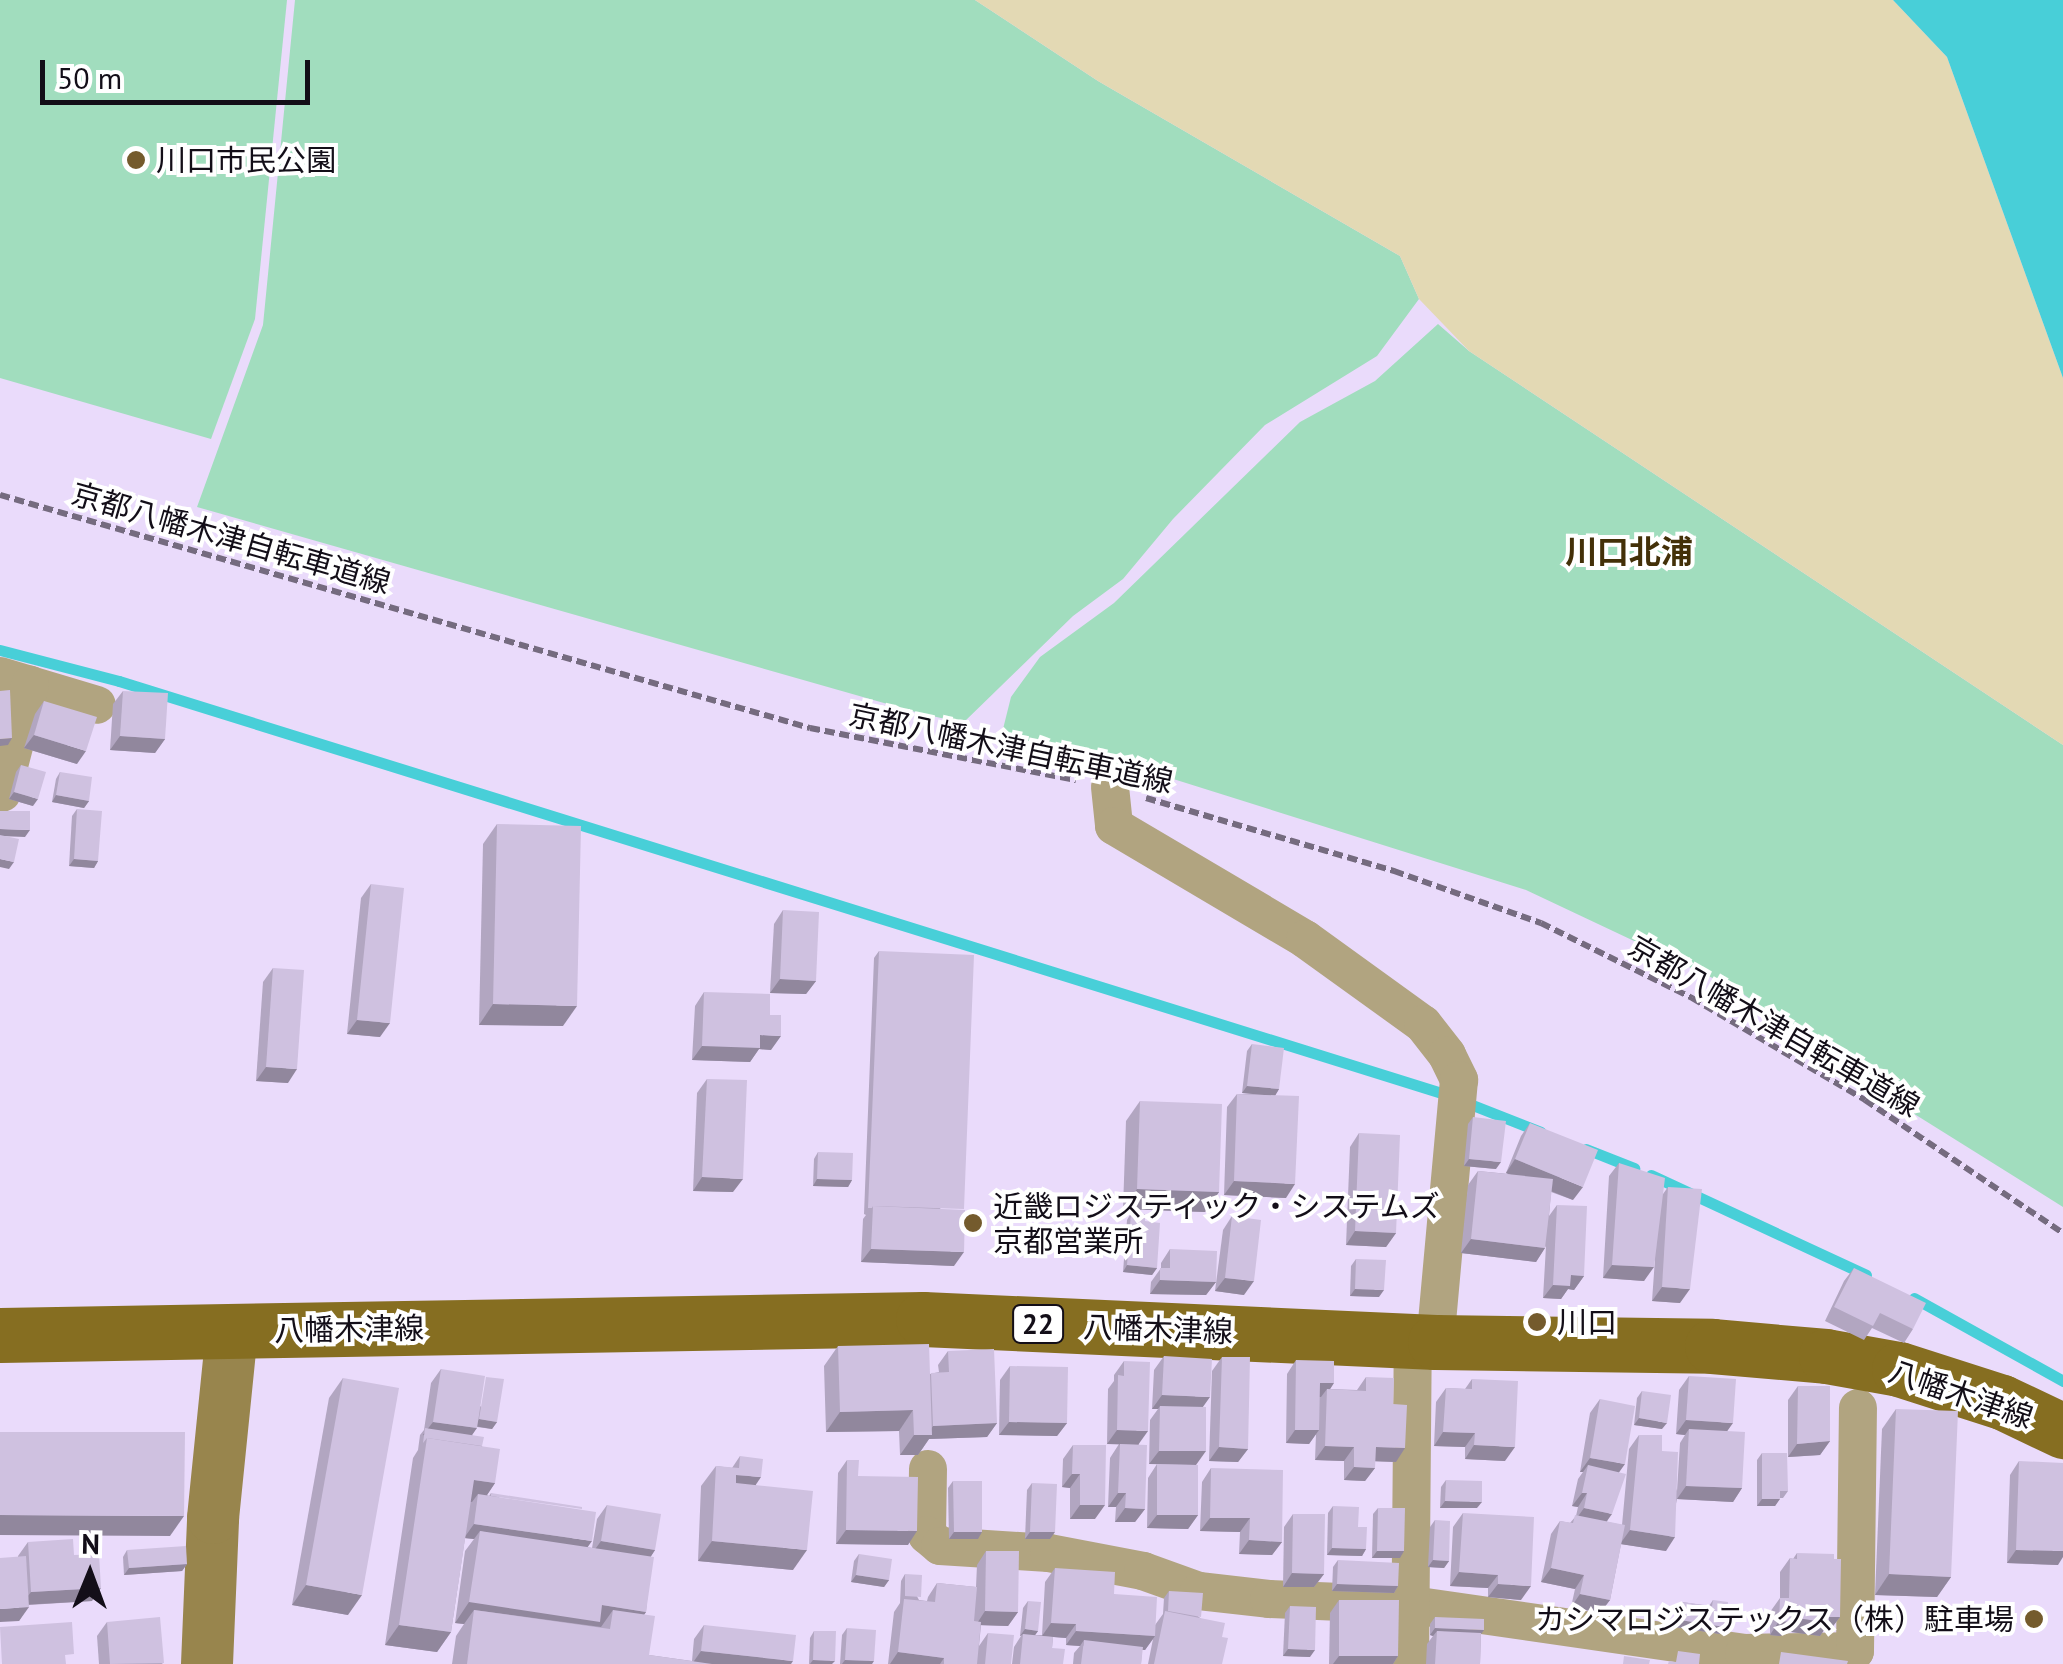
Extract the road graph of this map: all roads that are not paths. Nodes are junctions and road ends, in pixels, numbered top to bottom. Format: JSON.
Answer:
{"nodes":[{"id":1,"x":15,"y":681,"type":"edge"},
{"id":2,"x":97,"y":705,"type":"dead end"},
{"id":3,"x":1110,"y":787,"type":"road end"},
{"id":4,"x":2,"y":792,"type":"edge"},
{"id":5,"x":232,"y":1331,"type":"junction"},
{"id":6,"x":0,"y":1335,"type":"edge"},
{"id":7,"x":1424,"y":1341,"type":"junction"},
{"id":8,"x":1858,"y":1408,"type":"dead end"},
{"id":9,"x":2063,"y":1431,"type":"edge"},
{"id":10,"x":928,"y":1469,"type":"dead end"},
{"id":11,"x":1412,"y":1604,"type":"junction"},
{"id":12,"x":1855,"y":1657,"type":"edge"},
{"id":13,"x":207,"y":1664,"type":"edge"},
{"id":14,"x":1410,"y":1664,"type":"edge"}],
"edges":[{"from":1,"to":2,"type":"street"},
{"from":1,"to":4,"type":"street"},
{"from":3,"to":7,"type":"street"},
{"from":5,"to":6,"type":"main road","name":"八幡木津線","number":"22"},
{"from":5,"to":7,"type":"main road","name":"八幡木津線","number":"22"},
{"from":5,"to":13,"type":"street"},
{"from":7,"to":9,"type":"main road","name":"八幡木津線","number":"22"},
{"from":7,"to":11,"type":"street"},
{"from":8,"to":12,"type":"street"},
{"from":10,"to":11,"type":"street"},
{"from":11,"to":12,"type":"street"},
{"from":11,"to":14,"type":"street"}]}
